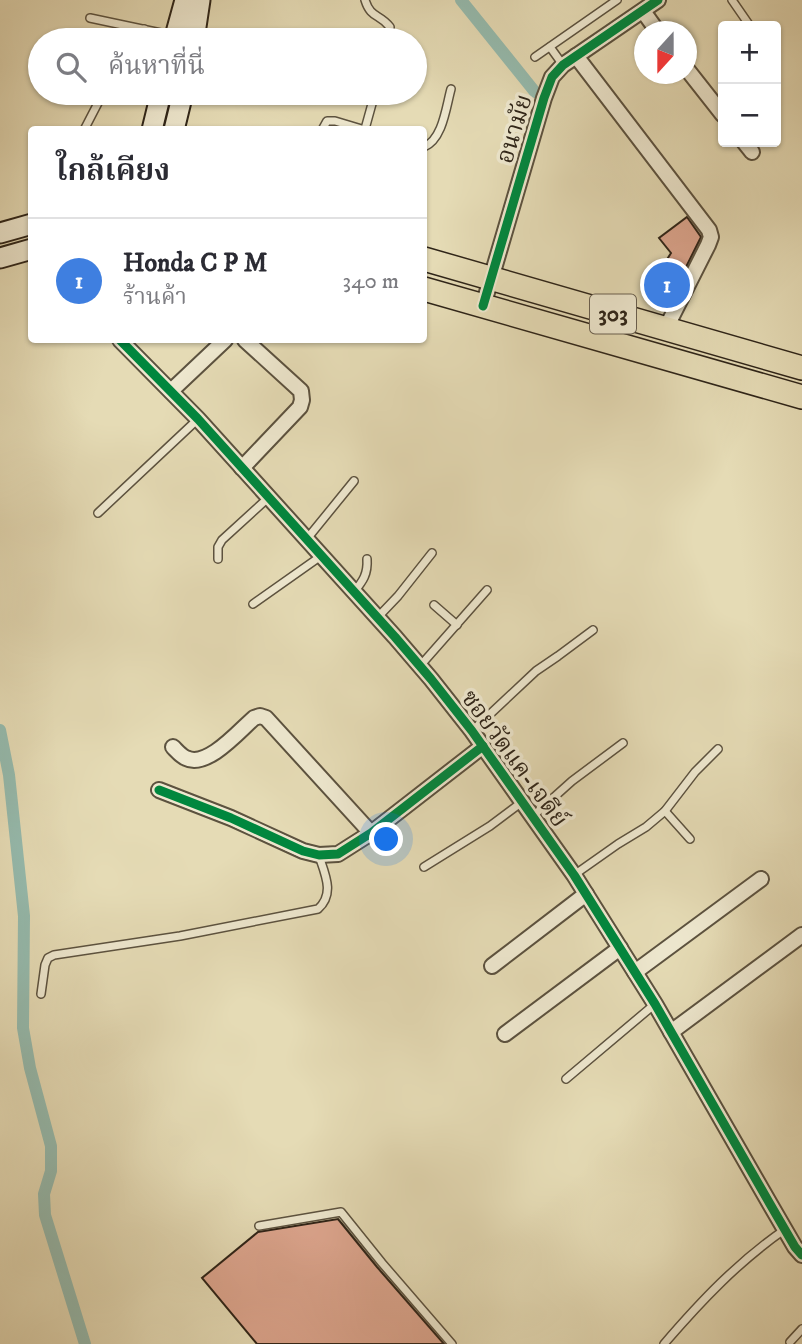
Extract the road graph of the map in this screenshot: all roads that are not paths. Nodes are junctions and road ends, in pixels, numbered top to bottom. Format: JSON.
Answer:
{"nodes":[{"id":1,"x":187,"y":0,"type":"edge"},
{"id":2,"x":365,"y":0,"type":"edge"},
{"id":3,"x":617,"y":0,"type":"edge"},
{"id":4,"x":659,"y":0,"type":"edge"},
{"id":5,"x":732,"y":0,"type":"edge"},
{"id":6,"x":643,"y":11,"type":"junction"},
{"id":7,"x":90,"y":18,"type":"dead end"},
{"id":8,"x":650,"y":21,"type":"edge"},
{"id":9,"x":747,"y":21,"type":"edge"},
{"id":10,"x":140,"y":28,"type":"edge"},
{"id":11,"x":183,"y":28,"type":"edge"},
{"id":12,"x":390,"y":28,"type":"edge"},
{"id":13,"x":550,"y":47,"type":"junction"},
{"id":14,"x":576,"y":56,"type":"junction"},
{"id":15,"x":535,"y":57,"type":"dead end"},
{"id":16,"x":563,"y":65,"type":"junction"},
{"id":17,"x":697,"y":81,"type":"edge"},
{"id":18,"x":451,"y":89,"type":"dead end"},
{"id":19,"x":96,"y":105,"type":"edge"},
{"id":20,"x":158,"y":105,"type":"edge"},
{"id":21,"x":180,"y":105,"type":"edge"},
{"id":22,"x":372,"y":105,"type":"edge"},
{"id":23,"x":718,"y":108,"type":"edge"},
{"id":24,"x":87,"y":126,"type":"edge"},
{"id":25,"x":153,"y":126,"type":"edge"},
{"id":26,"x":175,"y":126,"type":"edge"},
{"id":27,"x":325,"y":126,"type":"edge"},
{"id":28,"x":354,"y":126,"type":"edge"},
{"id":29,"x":366,"y":126,"type":"edge"},
{"id":30,"x":427,"y":145,"type":"edge"},
{"id":31,"x":28,"y":227,"type":"edge"},
{"id":32,"x":0,"y":233,"type":"edge"},
{"id":33,"x":28,"y":250,"type":"edge"},
{"id":34,"x":0,"y":258,"type":"edge"},
{"id":35,"x":427,"y":260,"type":"edge"},
{"id":36,"x":490,"y":279,"type":"junction"},
{"id":37,"x":427,"y":290,"type":"edge"},
{"id":38,"x":483,"y":306,"type":"junction"},
{"id":39,"x":665,"y":330,"type":"junction"},
{"id":40,"x":123,"y":343,"type":"edge"},
{"id":41,"x":222,"y":343,"type":"edge"},
{"id":42,"x":248,"y":343,"type":"edge"},
{"id":43,"x":802,"y":368,"type":"edge"},
{"id":44,"x":171,"y":391,"type":"junction"},
{"id":45,"x":802,"y":397,"type":"edge"},
{"id":46,"x":198,"y":419,"type":"junction"},
{"id":47,"x":242,"y":468,"type":"junction"},
{"id":48,"x":354,"y":481,"type":"dead end"},
{"id":49,"x":268,"y":498,"type":"junction"},
{"id":50,"x":98,"y":513,"type":"dead end"},
{"id":51,"x":306,"y":540,"type":"junction"},
{"id":52,"x":432,"y":552,"type":"dead end"},
{"id":53,"x":321,"y":556,"type":"junction"},
{"id":54,"x":218,"y":559,"type":"dead end"},
{"id":55,"x":367,"y":559,"type":"dead end"},
{"id":56,"x":487,"y":590,"type":"dead end"},
{"id":57,"x":354,"y":593,"type":"junction"},
{"id":58,"x":253,"y":604,"type":"dead end"},
{"id":59,"x":434,"y":605,"type":"dead end"},
{"id":60,"x":377,"y":618,"type":"junction"},
{"id":61,"x":457,"y":625,"type":"junction"},
{"id":62,"x":593,"y":629,"type":"dead end"},
{"id":63,"x":420,"y":666,"type":"junction"},
{"id":64,"x":472,"y":731,"type":"junction"},
{"id":65,"x":623,"y":743,"type":"dead end"},
{"id":66,"x":483,"y":746,"type":"junction"},
{"id":67,"x":173,"y":747,"type":"dead end"},
{"id":68,"x":718,"y":749,"type":"dead end"},
{"id":69,"x":159,"y":790,"type":"dead end"},
{"id":70,"x":522,"y":802,"type":"junction"},
{"id":71,"x":665,"y":811,"type":"junction"},
{"id":72,"x":533,"y":816,"type":"junction"},
{"id":73,"x":371,"y":833,"type":"junction"},
{"id":74,"x":690,"y":839,"type":"dead end"},
{"id":75,"x":319,"y":855,"type":"junction"},
{"id":76,"x":424,"y":867,"type":"dead end"},
{"id":77,"x":574,"y":875,"type":"junction"},
{"id":78,"x":761,"y":879,"type":"dead end"},
{"id":79,"x":586,"y":894,"type":"junction"},
{"id":80,"x":802,"y":935,"type":"edge"},
{"id":81,"x":620,"y":948,"type":"junction"},
{"id":82,"x":492,"y":966,"type":"dead end"},
{"id":83,"x":635,"y":972,"type":"junction"},
{"id":84,"x":41,"y":994,"type":"dead end"},
{"id":85,"x":655,"y":1004,"type":"junction"},
{"id":86,"x":671,"y":1032,"type":"junction"},
{"id":87,"x":505,"y":1034,"type":"dead end"},
{"id":88,"x":566,"y":1079,"type":"dead end"},
{"id":89,"x":259,"y":1226,"type":"dead end"},
{"id":90,"x":785,"y":1230,"type":"junction"},
{"id":91,"x":802,"y":1255,"type":"edge"},
{"id":92,"x":802,"y":1329,"type":"edge"},
{"id":93,"x":790,"y":1342,"type":"edge"},
{"id":94,"x":452,"y":1344,"type":"edge"},
{"id":95,"x":664,"y":1344,"type":"edge"}],
"edges":[{"from":1,"to":11,"type":"main road"},
{"from":2,"to":12,"type":"lane"},
{"from":3,"to":13,"type":"lane"},
{"from":4,"to":6,"type":"street","name":"อนามัย"},
{"from":5,"to":9,"type":"lane"},
{"from":6,"to":8,"type":"street"},
{"from":6,"to":14,"type":"street","name":"อนามัย"},
{"from":7,"to":10,"type":"lane"},
{"from":13,"to":15,"type":"lane"},
{"from":13,"to":16,"type":"lane"},
{"from":14,"to":16,"type":"street","name":"อนามัย"},
{"from":14,"to":39,"type":"street"},
{"from":16,"to":36,"type":"street","name":"อนามัย"},
{"from":17,"to":23,"type":"street"},
{"from":18,"to":30,"type":"lane"},
{"from":19,"to":24,"type":"lane"},
{"from":20,"to":25,"type":"main road"},
{"from":21,"to":26,"type":"main road"},
{"from":22,"to":29,"type":"lane"},
{"from":27,"to":28,"type":"lane"},
{"from":31,"to":32,"type":"main road"},
{"from":33,"to":34,"type":"main road"},
{"from":35,"to":36,"type":"main road","number":"303"},
{"from":36,"to":38,"type":"street","name":"อนามัย"},
{"from":36,"to":39,"type":"main road","number":"303"},
{"from":37,"to":38,"type":"main road","number":"303"},
{"from":38,"to":45,"type":"main road","number":"303"},
{"from":39,"to":43,"type":"main road","number":"303"},
{"from":40,"to":44,"type":"street","name":"ซอยวัดแค-เจดีย์"},
{"from":41,"to":44,"type":"street"},
{"from":42,"to":47,"type":"street"},
{"from":44,"to":46,"type":"street","name":"ซอยวัดแค-เจดีย์"},
{"from":46,"to":47,"type":"street","name":"ซอยวัดแค-เจดีย์"},
{"from":46,"to":50,"type":"lane"},
{"from":47,"to":49,"type":"street","name":"ซอยวัดแค-เจดีย์"},
{"from":48,"to":51,"type":"lane"},
{"from":49,"to":51,"type":"street","name":"ซอยวัดแค-เจดีย์"},
{"from":49,"to":54,"type":"lane"},
{"from":51,"to":53,"type":"street","name":"ซอยวัดแค-เจดีย์"},
{"from":52,"to":60,"type":"lane"},
{"from":53,"to":57,"type":"street","name":"ซอยวัดแค-เจดีย์"},
{"from":53,"to":58,"type":"lane"},
{"from":55,"to":57,"type":"lane"},
{"from":56,"to":61,"type":"lane"},
{"from":57,"to":60,"type":"street","name":"ซอยวัดแค-เจดีย์"},
{"from":59,"to":61,"type":"lane"},
{"from":60,"to":63,"type":"street","name":"ซอยวัดแค-เจดีย์"},
{"from":61,"to":63,"type":"lane"},
{"from":62,"to":64,"type":"lane"},
{"from":63,"to":64,"type":"street","name":"ซอยวัดแค-เจดีย์"},
{"from":64,"to":66,"type":"street","name":"ซอยวัดแค-เจดีย์"},
{"from":65,"to":72,"type":"lane"},
{"from":66,"to":70,"type":"street","name":"ซอยวัดแค-เจดีย์"},
{"from":66,"to":73,"type":"street"},
{"from":67,"to":73,"type":"street"},
{"from":68,"to":71,"type":"lane"},
{"from":69,"to":75,"type":"street"},
{"from":70,"to":72,"type":"street","name":"ซอยวัดแค-เจดีย์"},
{"from":70,"to":76,"type":"lane"},
{"from":71,"to":74,"type":"lane"},
{"from":71,"to":77,"type":"lane"},
{"from":72,"to":77,"type":"street","name":"ซอยวัดแค-เจดีย์"},
{"from":73,"to":75,"type":"street"},
{"from":75,"to":84,"type":"lane"},
{"from":77,"to":79,"type":"street","name":"ซอยวัดแค-เจดีย์"},
{"from":78,"to":83,"type":"street"},
{"from":79,"to":81,"type":"street","name":"ซอยวัดแค-เจดีย์"},
{"from":79,"to":82,"type":"street"},
{"from":80,"to":86,"type":"street"},
{"from":81,"to":83,"type":"street","name":"ซอยวัดแค-เจดีย์"},
{"from":81,"to":87,"type":"street"},
{"from":83,"to":85,"type":"street","name":"ซอยวัดแค-เจดีย์"},
{"from":85,"to":86,"type":"street","name":"ซอยวัดแค-เจดีย์"},
{"from":85,"to":88,"type":"lane"},
{"from":86,"to":90,"type":"street","name":"ซอยวัดแค-เจดีย์"},
{"from":89,"to":94,"type":"lane"},
{"from":90,"to":91,"type":"street","name":"ซอยวัดแค-เจดีย์"},
{"from":90,"to":95,"type":"lane"},
{"from":92,"to":93,"type":"lane"}]}
